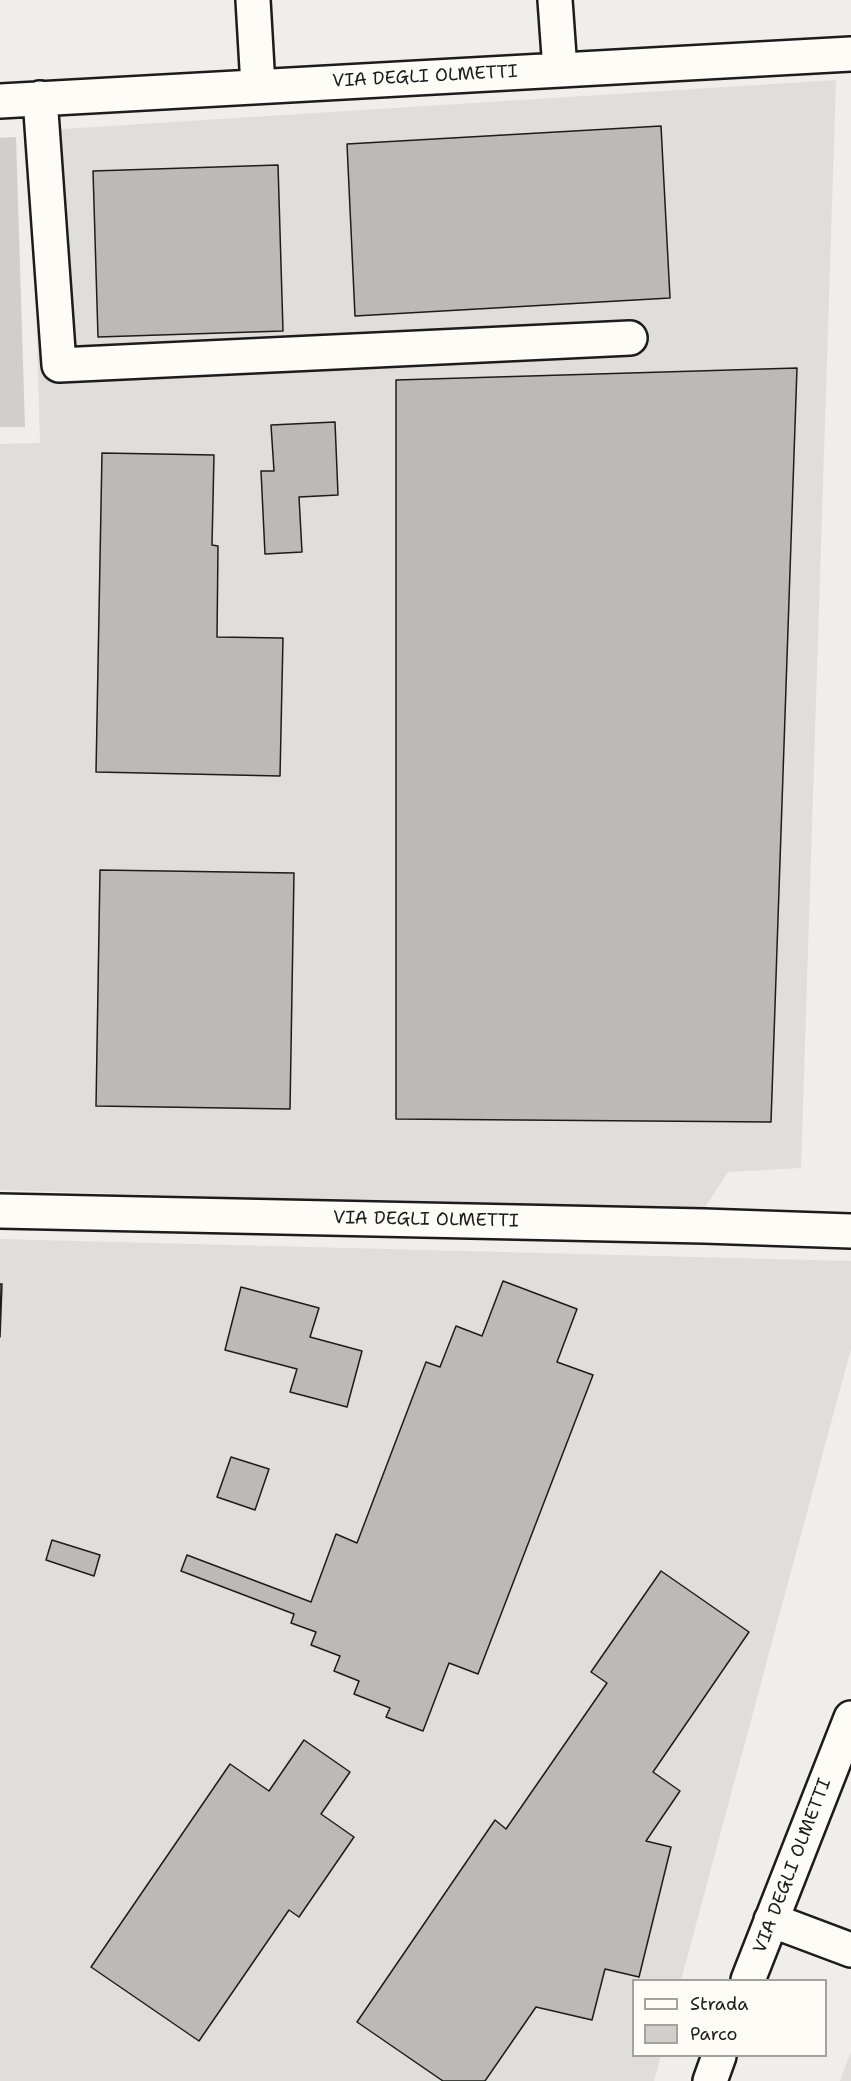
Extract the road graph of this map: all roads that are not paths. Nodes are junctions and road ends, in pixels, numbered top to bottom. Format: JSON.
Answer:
{"nodes":[{"id":1,"x":253,"y":0,"type":"edge"},
{"id":2,"x":555,"y":0,"type":"edge"},
{"id":3,"x":851,"y":54,"type":"edge"},
{"id":4,"x":560,"y":70,"type":"junction"},
{"id":5,"x":258,"y":86,"type":"junction"},
{"id":6,"x":40,"y":98,"type":"junction"},
{"id":7,"x":0,"y":100,"type":"edge"},
{"id":8,"x":630,"y":338,"type":"dead end"},
{"id":9,"x":0,"y":1211,"type":"edge"},
{"id":10,"x":851,"y":1231,"type":"edge"},
{"id":11,"x":851,"y":1718,"type":"edge"},
{"id":12,"x":771,"y":1920,"type":"junction"},
{"id":13,"x":851,"y":1950,"type":"edge"},
{"id":14,"x":748,"y":1979,"type":"edge"},
{"id":15,"x":719,"y":2057,"type":"edge"},
{"id":16,"x":710,"y":2081,"type":"edge"}],
"edges":[{"from":1,"to":5,"type":"street"},
{"from":2,"to":4,"type":"street"},
{"from":3,"to":4,"type":"street","name":"VIA DEGLI OLMETTI"},
{"from":4,"to":5,"type":"street","name":"VIA DEGLI OLMETTI"},
{"from":5,"to":6,"type":"street","name":"VIA DEGLI OLMETTI"},
{"from":6,"to":7,"type":"street","name":"VIA DEGLI OLMETTI"},
{"from":6,"to":8,"type":"street"},
{"from":9,"to":10,"type":"street","name":"VIA DEGLI OLMETTI"},
{"from":11,"to":12,"type":"street","name":"VIA DEGLI OLMETTI"},
{"from":12,"to":13,"type":"street"},
{"from":12,"to":14,"type":"street","name":"VIA DEGLI OLMETTI"},
{"from":15,"to":16,"type":"street"}]}
